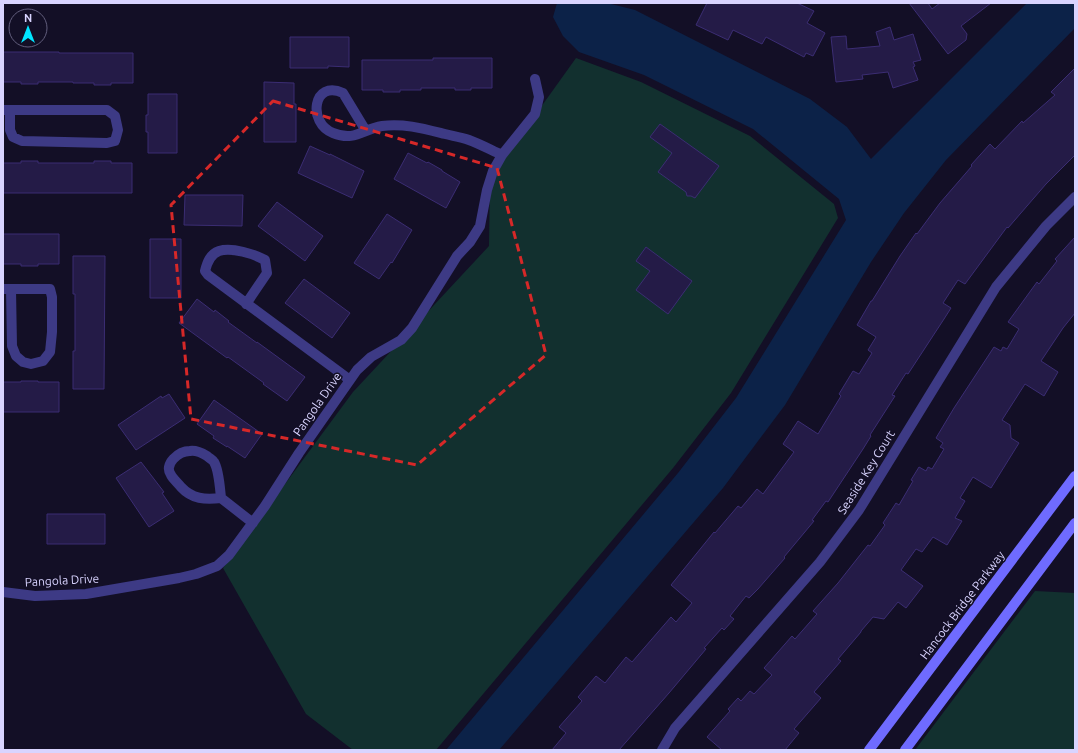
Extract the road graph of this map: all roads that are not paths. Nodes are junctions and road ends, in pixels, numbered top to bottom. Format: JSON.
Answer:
{"nodes":[{"id":1,"x":535,"y":79,"type":"dead end"},
{"id":2,"x":6,"y":110,"type":"edge"},
{"id":3,"x":366,"y":131,"type":"junction"},
{"id":4,"x":502,"y":155,"type":"junction"},
{"id":5,"x":1075,"y":197,"type":"edge"},
{"id":6,"x":7,"y":288,"type":"edge"},
{"id":7,"x":246,"y":304,"type":"junction"},
{"id":8,"x":350,"y":380,"type":"junction"},
{"id":9,"x":1075,"y":476,"type":"edge"},
{"id":10,"x":221,"y":498,"type":"junction"},
{"id":11,"x":253,"y":523,"type":"junction"},
{"id":12,"x":1075,"y":523,"type":"edge"},
{"id":13,"x":3,"y":592,"type":"edge"},
{"id":14,"x":662,"y":750,"type":"edge"},
{"id":15,"x":869,"y":750,"type":"edge"},
{"id":16,"x":905,"y":750,"type":"edge"}],
"edges":[{"from":1,"to":4,"type":"street","name":"Pangola Drive"},
{"from":2,"to":2,"type":"street"},
{"from":3,"to":3,"type":"street"},
{"from":3,"to":4,"type":"street"},
{"from":4,"to":8,"type":"street","name":"Pangola Drive"},
{"from":5,"to":14,"type":"street","name":"Seaside Key Court"},
{"from":6,"to":6,"type":"street"},
{"from":7,"to":7,"type":"street"},
{"from":7,"to":8,"type":"street"},
{"from":8,"to":11,"type":"street","name":"Pangola Drive"},
{"from":9,"to":15,"type":"main road","name":"Hancock Bridge Parkway"},
{"from":10,"to":10,"type":"street"},
{"from":10,"to":11,"type":"street"},
{"from":11,"to":13,"type":"street","name":"Pangola Drive"},
{"from":12,"to":16,"type":"main road"}]}
